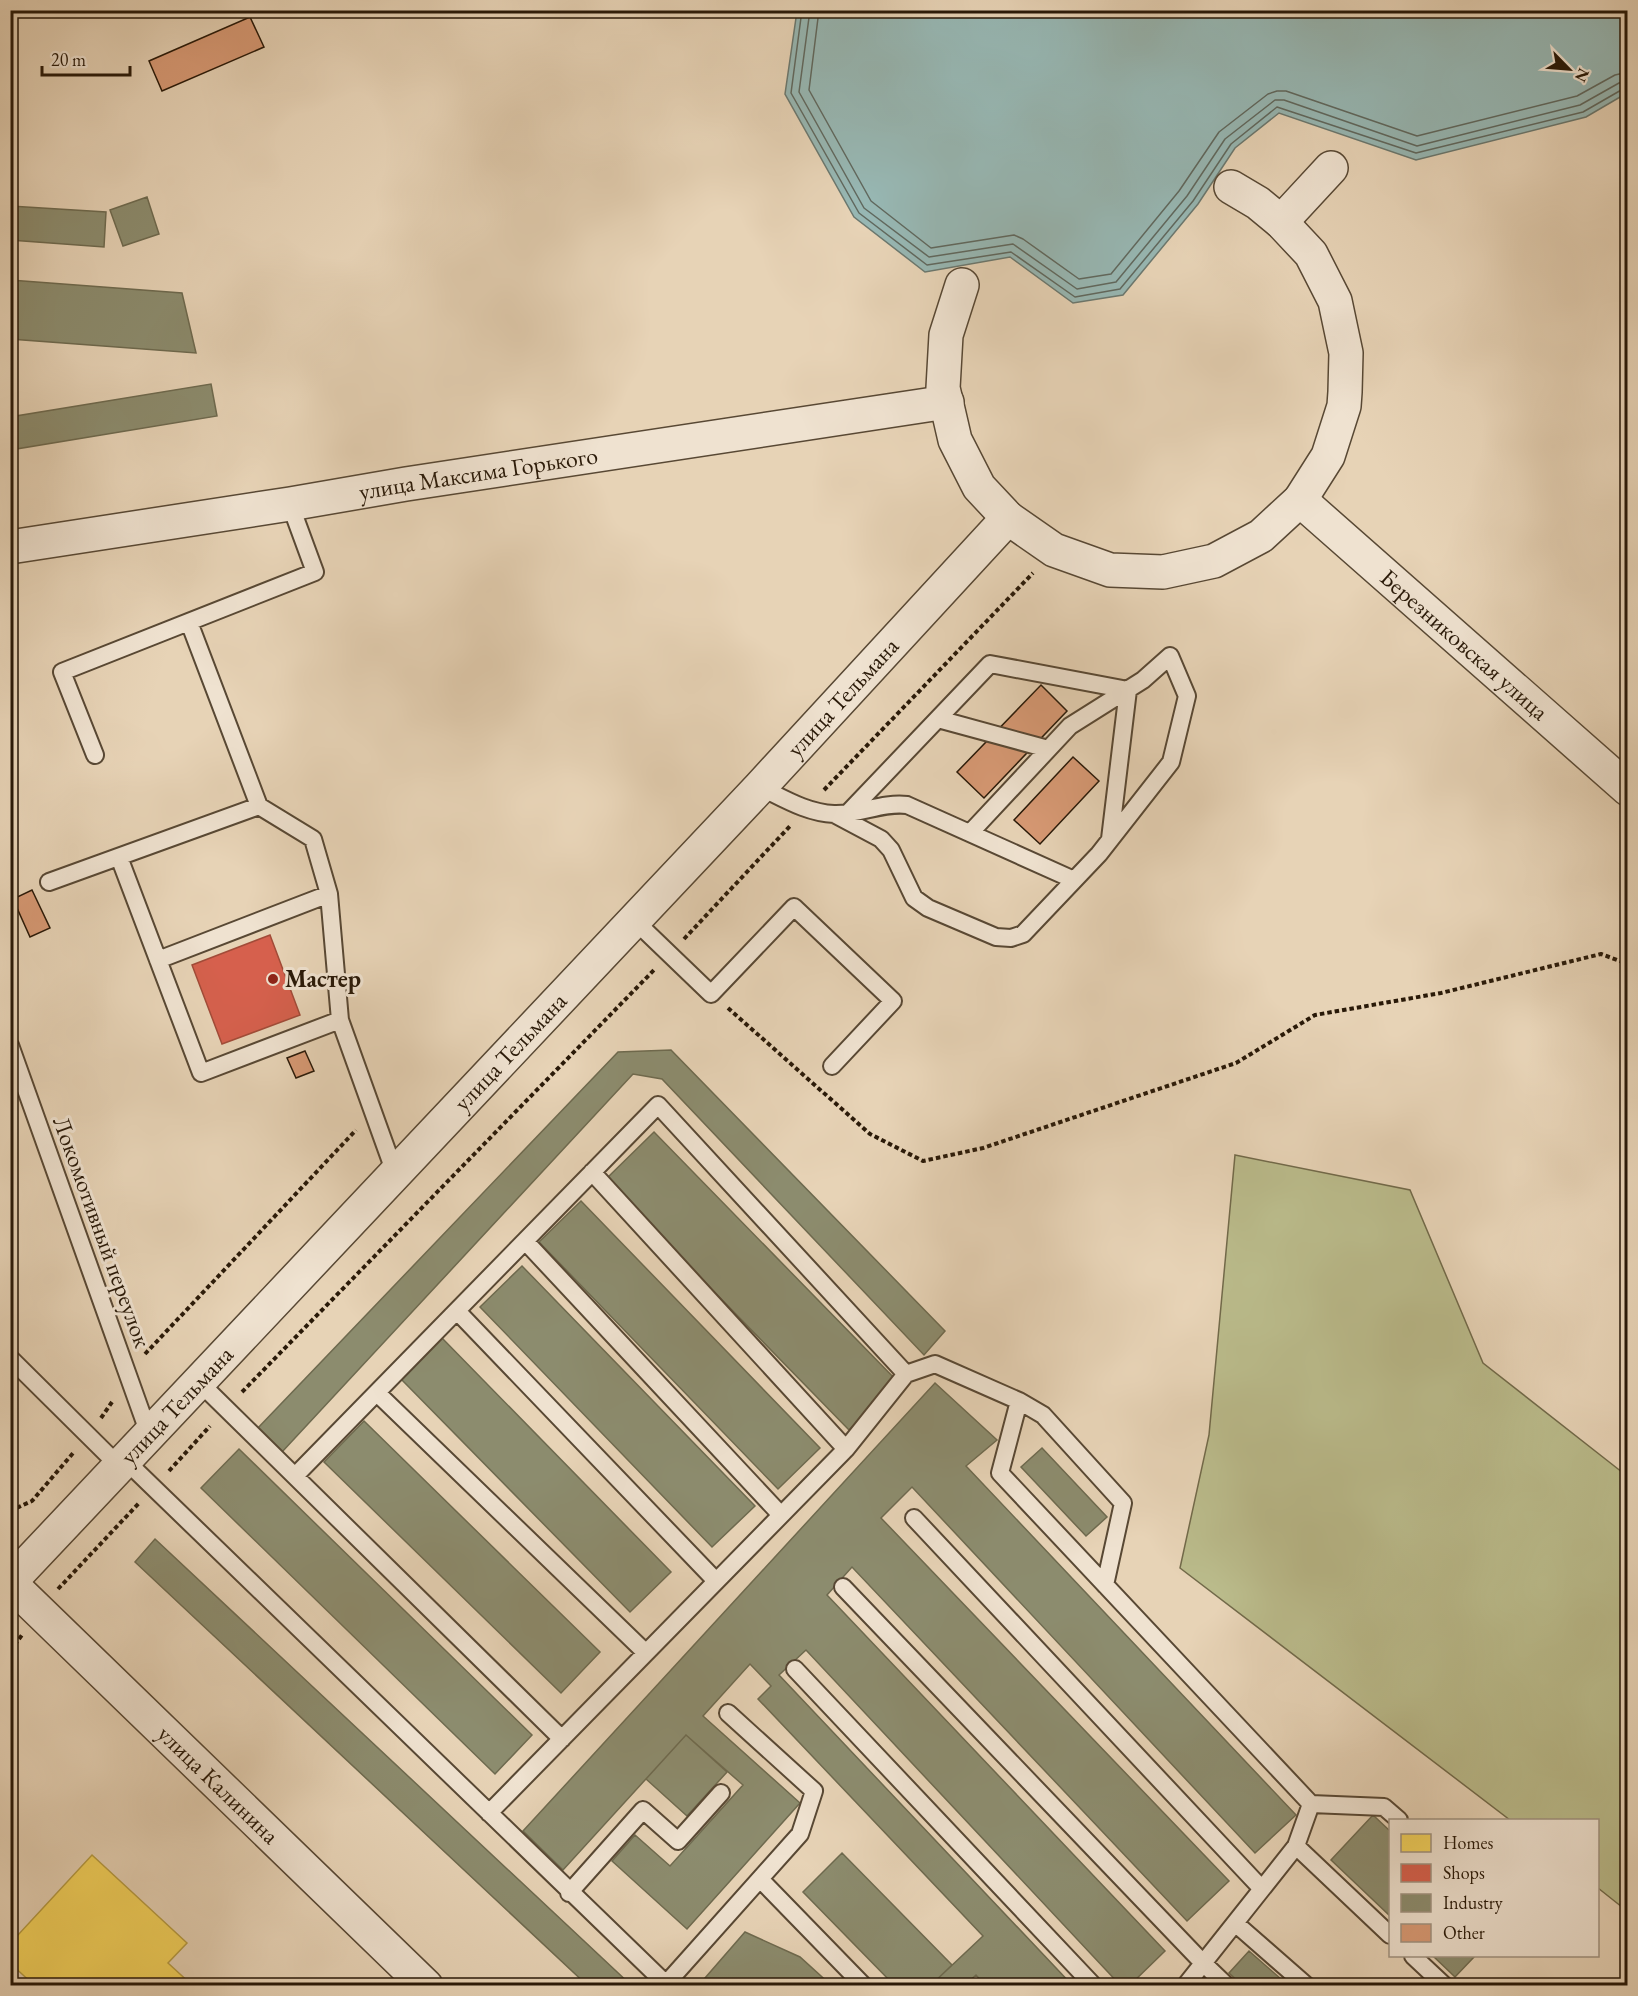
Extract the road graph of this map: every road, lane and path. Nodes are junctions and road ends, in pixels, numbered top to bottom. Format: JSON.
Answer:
{"nodes":[{"id":1,"x":1330,"y":168,"type":"dead end"},
{"id":2,"x":1230,"y":187,"type":"dead end"},
{"id":3,"x":1281,"y":222,"type":"junction"},
{"id":4,"x":962,"y":285,"type":"dead end"},
{"id":5,"x":947,"y":402,"type":"junction"},
{"id":6,"x":1300,"y":501,"type":"junction"},
{"id":7,"x":290,"y":504,"type":"junction"},
{"id":8,"x":1008,"y":518,"type":"junction"},
{"id":9,"x":10,"y":547,"type":"edge"},
{"id":10,"x":1054,"y":550,"type":"junction"},
{"id":11,"x":189,"y":622,"type":"junction"},
{"id":12,"x":1128,"y":690,"type":"junction"},
{"id":13,"x":938,"y":719,"type":"junction"},
{"id":14,"x":1048,"y":749,"type":"junction"},
{"id":15,"x":95,"y":755,"type":"dead end"},
{"id":16,"x":760,"y":787,"type":"junction"},
{"id":17,"x":1628,"y":789,"type":"edge"},
{"id":18,"x":259,"y":806,"type":"junction"},
{"id":19,"x":805,"y":809,"type":"junction"},
{"id":20,"x":841,"y":814,"type":"junction"},
{"id":21,"x":970,"y":833,"type":"junction"},
{"id":22,"x":1110,"y":840,"type":"junction"},
{"id":23,"x":119,"y":857,"type":"junction"},
{"id":24,"x":1074,"y":880,"type":"junction"},
{"id":25,"x":49,"y":882,"type":"dead end"},
{"id":26,"x":329,"y":894,"type":"junction"},
{"id":27,"x":633,"y":919,"type":"junction"},
{"id":28,"x":669,"y":954,"type":"junction"},
{"id":29,"x":158,"y":960,"type":"junction"},
{"id":30,"x":1628,"y":964,"type":"edge"},
{"id":31,"x":711,"y":994,"type":"junction"},
{"id":32,"x":340,"y":1020,"type":"junction"},
{"id":33,"x":10,"y":1045,"type":"edge"},
{"id":34,"x":832,"y":1066,"type":"dead end"},
{"id":35,"x":373,"y":1112,"type":"junction"},
{"id":36,"x":395,"y":1173,"type":"junction"},
{"id":37,"x":592,"y":1173,"type":"junction"},
{"id":38,"x":525,"y":1241,"type":"junction"},
{"id":39,"x":457,"y":1311,"type":"junction"},
{"id":40,"x":10,"y":1358,"type":"edge"},
{"id":41,"x":906,"y":1374,"type":"junction"},
{"id":42,"x":129,"y":1378,"type":"junction"},
{"id":43,"x":199,"y":1382,"type":"junction"},
{"id":44,"x":377,"y":1393,"type":"junction"},
{"id":45,"x":1019,"y":1401,"type":"junction"},
{"id":46,"x":226,"y":1408,"type":"junction"},
{"id":47,"x":149,"y":1434,"type":"junction"},
{"id":48,"x":88,"y":1435,"type":"junction"},
{"id":49,"x":846,"y":1449,"type":"junction"},
{"id":50,"x":122,"y":1463,"type":"junction"},
{"id":51,"x":295,"y":1476,"type":"junction"},
{"id":52,"x":153,"y":1488,"type":"junction"},
{"id":53,"x":10,"y":1511,"type":"edge"},
{"id":54,"x":781,"y":1515,"type":"junction"},
{"id":55,"x":914,"y":1518,"type":"dead end"},
{"id":56,"x":13,"y":1574,"type":"edge"},
{"id":57,"x":716,"y":1581,"type":"junction"},
{"id":58,"x":1105,"y":1585,"type":"junction"},
{"id":59,"x":843,"y":1587,"type":"dead end"},
{"id":60,"x":38,"y":1610,"type":"junction"},
{"id":61,"x":10,"y":1651,"type":"edge"},
{"id":62,"x":646,"y":1653,"type":"junction"},
{"id":63,"x":795,"y":1669,"type":"dead end"},
{"id":64,"x":728,"y":1713,"type":"dead end"},
{"id":65,"x":562,"y":1740,"type":"junction"},
{"id":66,"x":721,"y":1793,"type":"dead end"},
{"id":67,"x":1311,"y":1804,"type":"junction"},
{"id":68,"x":489,"y":1813,"type":"junction"},
{"id":69,"x":1397,"y":1819,"type":"edge"},
{"id":70,"x":1296,"y":1846,"type":"junction"},
{"id":71,"x":760,"y":1879,"type":"junction"},
{"id":72,"x":1262,"y":1889,"type":"junction"},
{"id":73,"x":569,"y":1893,"type":"junction"},
{"id":74,"x":1235,"y":1923,"type":"junction"},
{"id":75,"x":1389,"y":1934,"type":"edge"},
{"id":76,"x":1414,"y":1957,"type":"edge"},
{"id":77,"x":1203,"y":1963,"type":"junction"},
{"id":78,"x":426,"y":1986,"type":"edge"},
{"id":79,"x":864,"y":1986,"type":"edge"},
{"id":80,"x":1094,"y":1986,"type":"edge"},
{"id":81,"x":1185,"y":1986,"type":"edge"},
{"id":82,"x":1227,"y":1986,"type":"edge"},
{"id":83,"x":1307,"y":1986,"type":"edge"},
{"id":84,"x":1445,"y":1986,"type":"edge"}],
"edges":[{"from":1,"to":3,"type":"street"},
{"from":2,"to":3,"type":"street"},
{"from":3,"to":6,"type":"street"},
{"from":4,"to":5,"type":"street"},
{"from":5,"to":7,"type":"street","name":"улица Максима Горького"},
{"from":5,"to":8,"type":"street"},
{"from":6,"to":10,"type":"street"},
{"from":6,"to":17,"type":"street","name":"Березниковская улица"},
{"from":7,"to":9,"type":"street","name":"улица Максима Горького"},
{"from":7,"to":11,"type":"lane"},
{"from":8,"to":10,"type":"street"},
{"from":8,"to":16,"type":"street","name":"улица Тельмана"},
{"from":10,"to":19,"type":"path"},
{"from":11,"to":15,"type":"lane"},
{"from":11,"to":18,"type":"lane"},
{"from":12,"to":13,"type":"lane"},
{"from":12,"to":14,"type":"lane"},
{"from":12,"to":22,"type":"lane"},
{"from":12,"to":22,"type":"lane"},
{"from":13,"to":14,"type":"lane"},
{"from":13,"to":20,"type":"lane"},
{"from":14,"to":21,"type":"lane"},
{"from":16,"to":19,"type":"lane"},
{"from":16,"to":27,"type":"street","name":"улица Тельмана"},
{"from":18,"to":23,"type":"lane"},
{"from":18,"to":26,"type":"lane"},
{"from":19,"to":20,"type":"lane"},
{"from":19,"to":28,"type":"path"},
{"from":20,"to":21,"type":"lane"},
{"from":20,"to":24,"type":"lane"},
{"from":21,"to":24,"type":"lane"},
{"from":22,"to":24,"type":"lane"},
{"from":23,"to":25,"type":"lane"},
{"from":23,"to":29,"type":"lane"},
{"from":26,"to":29,"type":"lane"},
{"from":26,"to":32,"type":"lane"},
{"from":27,"to":28,"type":"lane"},
{"from":27,"to":36,"type":"street","name":"улица Тельмана"},
{"from":28,"to":31,"type":"lane"},
{"from":28,"to":46,"type":"path"},
{"from":29,"to":32,"type":"lane"},
{"from":30,"to":31,"type":"path"},
{"from":31,"to":34,"type":"lane"},
{"from":32,"to":35,"type":"lane"},
{"from":33,"to":42,"type":"lane","name":"Локомотивный переулок"},
{"from":35,"to":36,"type":"lane"},
{"from":35,"to":42,"type":"path"},
{"from":36,"to":43,"type":"street","name":"улица Тельмана"},
{"from":37,"to":38,"type":"lane"},
{"from":37,"to":41,"type":"lane"},
{"from":37,"to":49,"type":"lane"},
{"from":38,"to":39,"type":"lane"},
{"from":38,"to":54,"type":"lane"},
{"from":39,"to":44,"type":"lane"},
{"from":39,"to":57,"type":"lane"},
{"from":40,"to":48,"type":"lane"},
{"from":41,"to":45,"type":"lane"},
{"from":41,"to":49,"type":"lane"},
{"from":42,"to":47,"type":"lane","name":"Локомотивный переулок"},
{"from":42,"to":48,"type":"path"},
{"from":43,"to":46,"type":"lane"},
{"from":43,"to":47,"type":"street","name":"улица Тельмана"},
{"from":44,"to":51,"type":"lane"},
{"from":44,"to":62,"type":"lane"},
{"from":45,"to":58,"type":"lane"},
{"from":45,"to":58,"type":"lane"},
{"from":46,"to":51,"type":"lane"},
{"from":46,"to":52,"type":"path"},
{"from":47,"to":50,"type":"street","name":"улица Тельмана"},
{"from":48,"to":50,"type":"lane"},
{"from":48,"to":53,"type":"path"},
{"from":49,"to":54,"type":"lane"},
{"from":50,"to":52,"type":"lane"},
{"from":50,"to":56,"type":"street","name":"улица Тельмана"},
{"from":51,"to":65,"type":"lane"},
{"from":52,"to":60,"type":"path"},
{"from":52,"to":68,"type":"lane"},
{"from":54,"to":57,"type":"lane"},
{"from":55,"to":72,"type":"lane"},
{"from":56,"to":60,"type":"street","name":"улица Калинина"},
{"from":57,"to":62,"type":"lane"},
{"from":58,"to":67,"type":"lane"},
{"from":59,"to":77,"type":"lane"},
{"from":60,"to":61,"type":"path"},
{"from":60,"to":78,"type":"street","name":"улица Калинина"},
{"from":62,"to":65,"type":"lane"},
{"from":63,"to":80,"type":"lane"},
{"from":64,"to":71,"type":"lane"},
{"from":65,"to":68,"type":"lane"},
{"from":66,"to":73,"type":"lane"},
{"from":67,"to":69,"type":"lane"},
{"from":67,"to":70,"type":"lane"},
{"from":68,"to":73,"type":"lane"},
{"from":70,"to":72,"type":"lane"},
{"from":70,"to":75,"type":"lane"},
{"from":71,"to":73,"type":"lane"},
{"from":71,"to":79,"type":"lane"},
{"from":72,"to":74,"type":"lane"},
{"from":74,"to":77,"type":"lane"},
{"from":74,"to":83,"type":"lane"},
{"from":76,"to":84,"type":"lane"},
{"from":77,"to":81,"type":"lane"},
{"from":77,"to":82,"type":"lane"}]}
